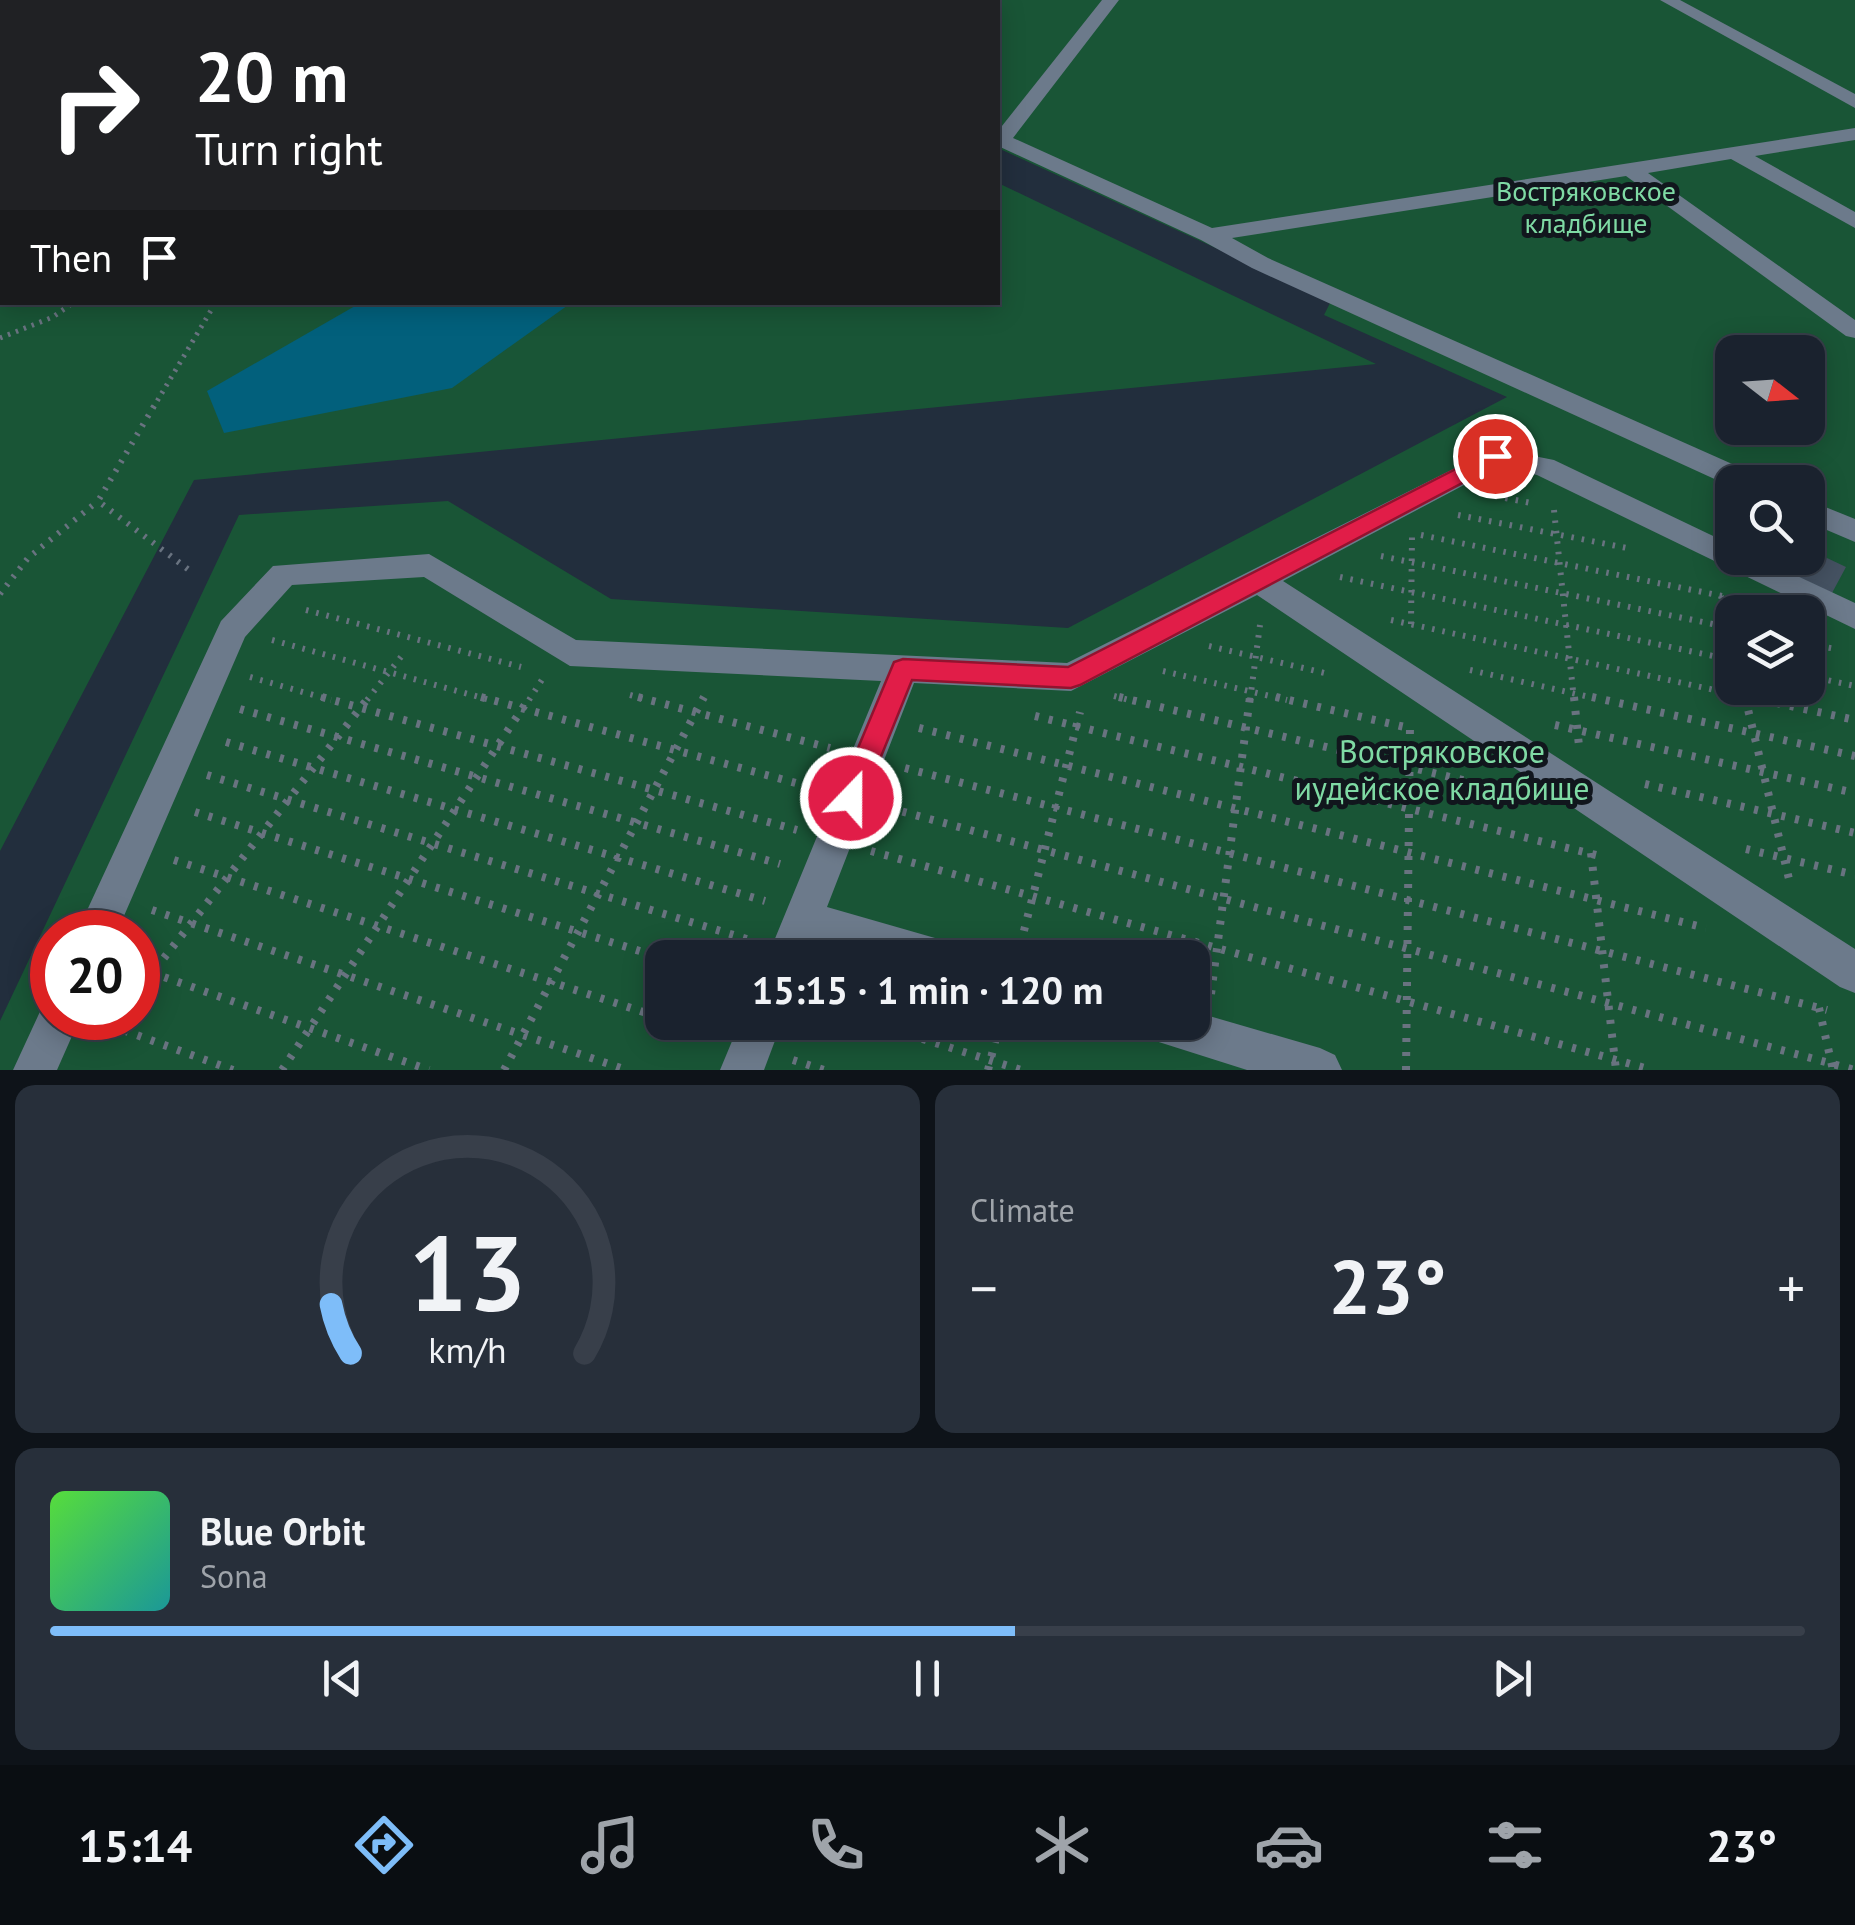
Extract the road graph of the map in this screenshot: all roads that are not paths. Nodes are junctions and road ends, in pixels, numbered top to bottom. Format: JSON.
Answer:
{"nodes":[{"id":1,"x":1111,"y":0,"type":"edge"},
{"id":2,"x":1668,"y":0,"type":"edge"},
{"id":3,"x":1855,"y":102,"type":"edge"},
{"id":4,"x":1855,"y":134,"type":"edge"},
{"id":5,"x":1000,"y":139,"type":"edge"},
{"id":6,"x":1000,"y":140,"type":"edge"},
{"id":7,"x":1733,"y":152,"type":"junction"},
{"id":8,"x":1628,"y":168,"type":"junction"},
{"id":9,"x":1855,"y":222,"type":"edge"},
{"id":10,"x":1208,"y":235,"type":"junction"},
{"id":11,"x":1855,"y":331,"type":"edge"},
{"id":12,"x":1715,"y":468,"type":"edge"},
{"id":13,"x":1272,"y":573,"type":"junction"},
{"id":14,"x":1855,"y":616,"type":"edge"},
{"id":15,"x":903,"y":670,"type":"junction"},
{"id":16,"x":107,"y":910,"type":"edge"},
{"id":17,"x":796,"y":935,"type":"edge"},
{"id":18,"x":826,"y":940,"type":"edge"},
{"id":19,"x":1855,"y":973,"type":"edge"},
{"id":20,"x":1210,"y":1037,"type":"edge"},
{"id":21,"x":48,"y":1040,"type":"edge"},
{"id":22,"x":754,"y":1040,"type":"edge"},
{"id":23,"x":35,"y":1070,"type":"edge"},
{"id":24,"x":742,"y":1070,"type":"edge"},
{"id":25,"x":1320,"y":1070,"type":"edge"}],
"edges":[{"from":1,"to":5,"type":"lane"},
{"from":2,"to":3,"type":"lane"},
{"from":4,"to":7,"type":"lane"},
{"from":6,"to":10,"type":"lane"},
{"from":7,"to":8,"type":"lane"},
{"from":7,"to":9,"type":"lane"},
{"from":8,"to":10,"type":"lane"},
{"from":8,"to":11,"type":"lane"},
{"from":10,"to":12,"type":"lane"},
{"from":13,"to":14,"type":"lane"},
{"from":13,"to":15,"type":"lane"},
{"from":13,"to":19,"type":"lane"},
{"from":15,"to":16,"type":"lane"},
{"from":15,"to":17,"type":"lane"},
{"from":17,"to":18,"type":"lane"},
{"from":20,"to":25,"type":"lane"},
{"from":21,"to":23,"type":"lane"},
{"from":22,"to":24,"type":"lane"}]}
